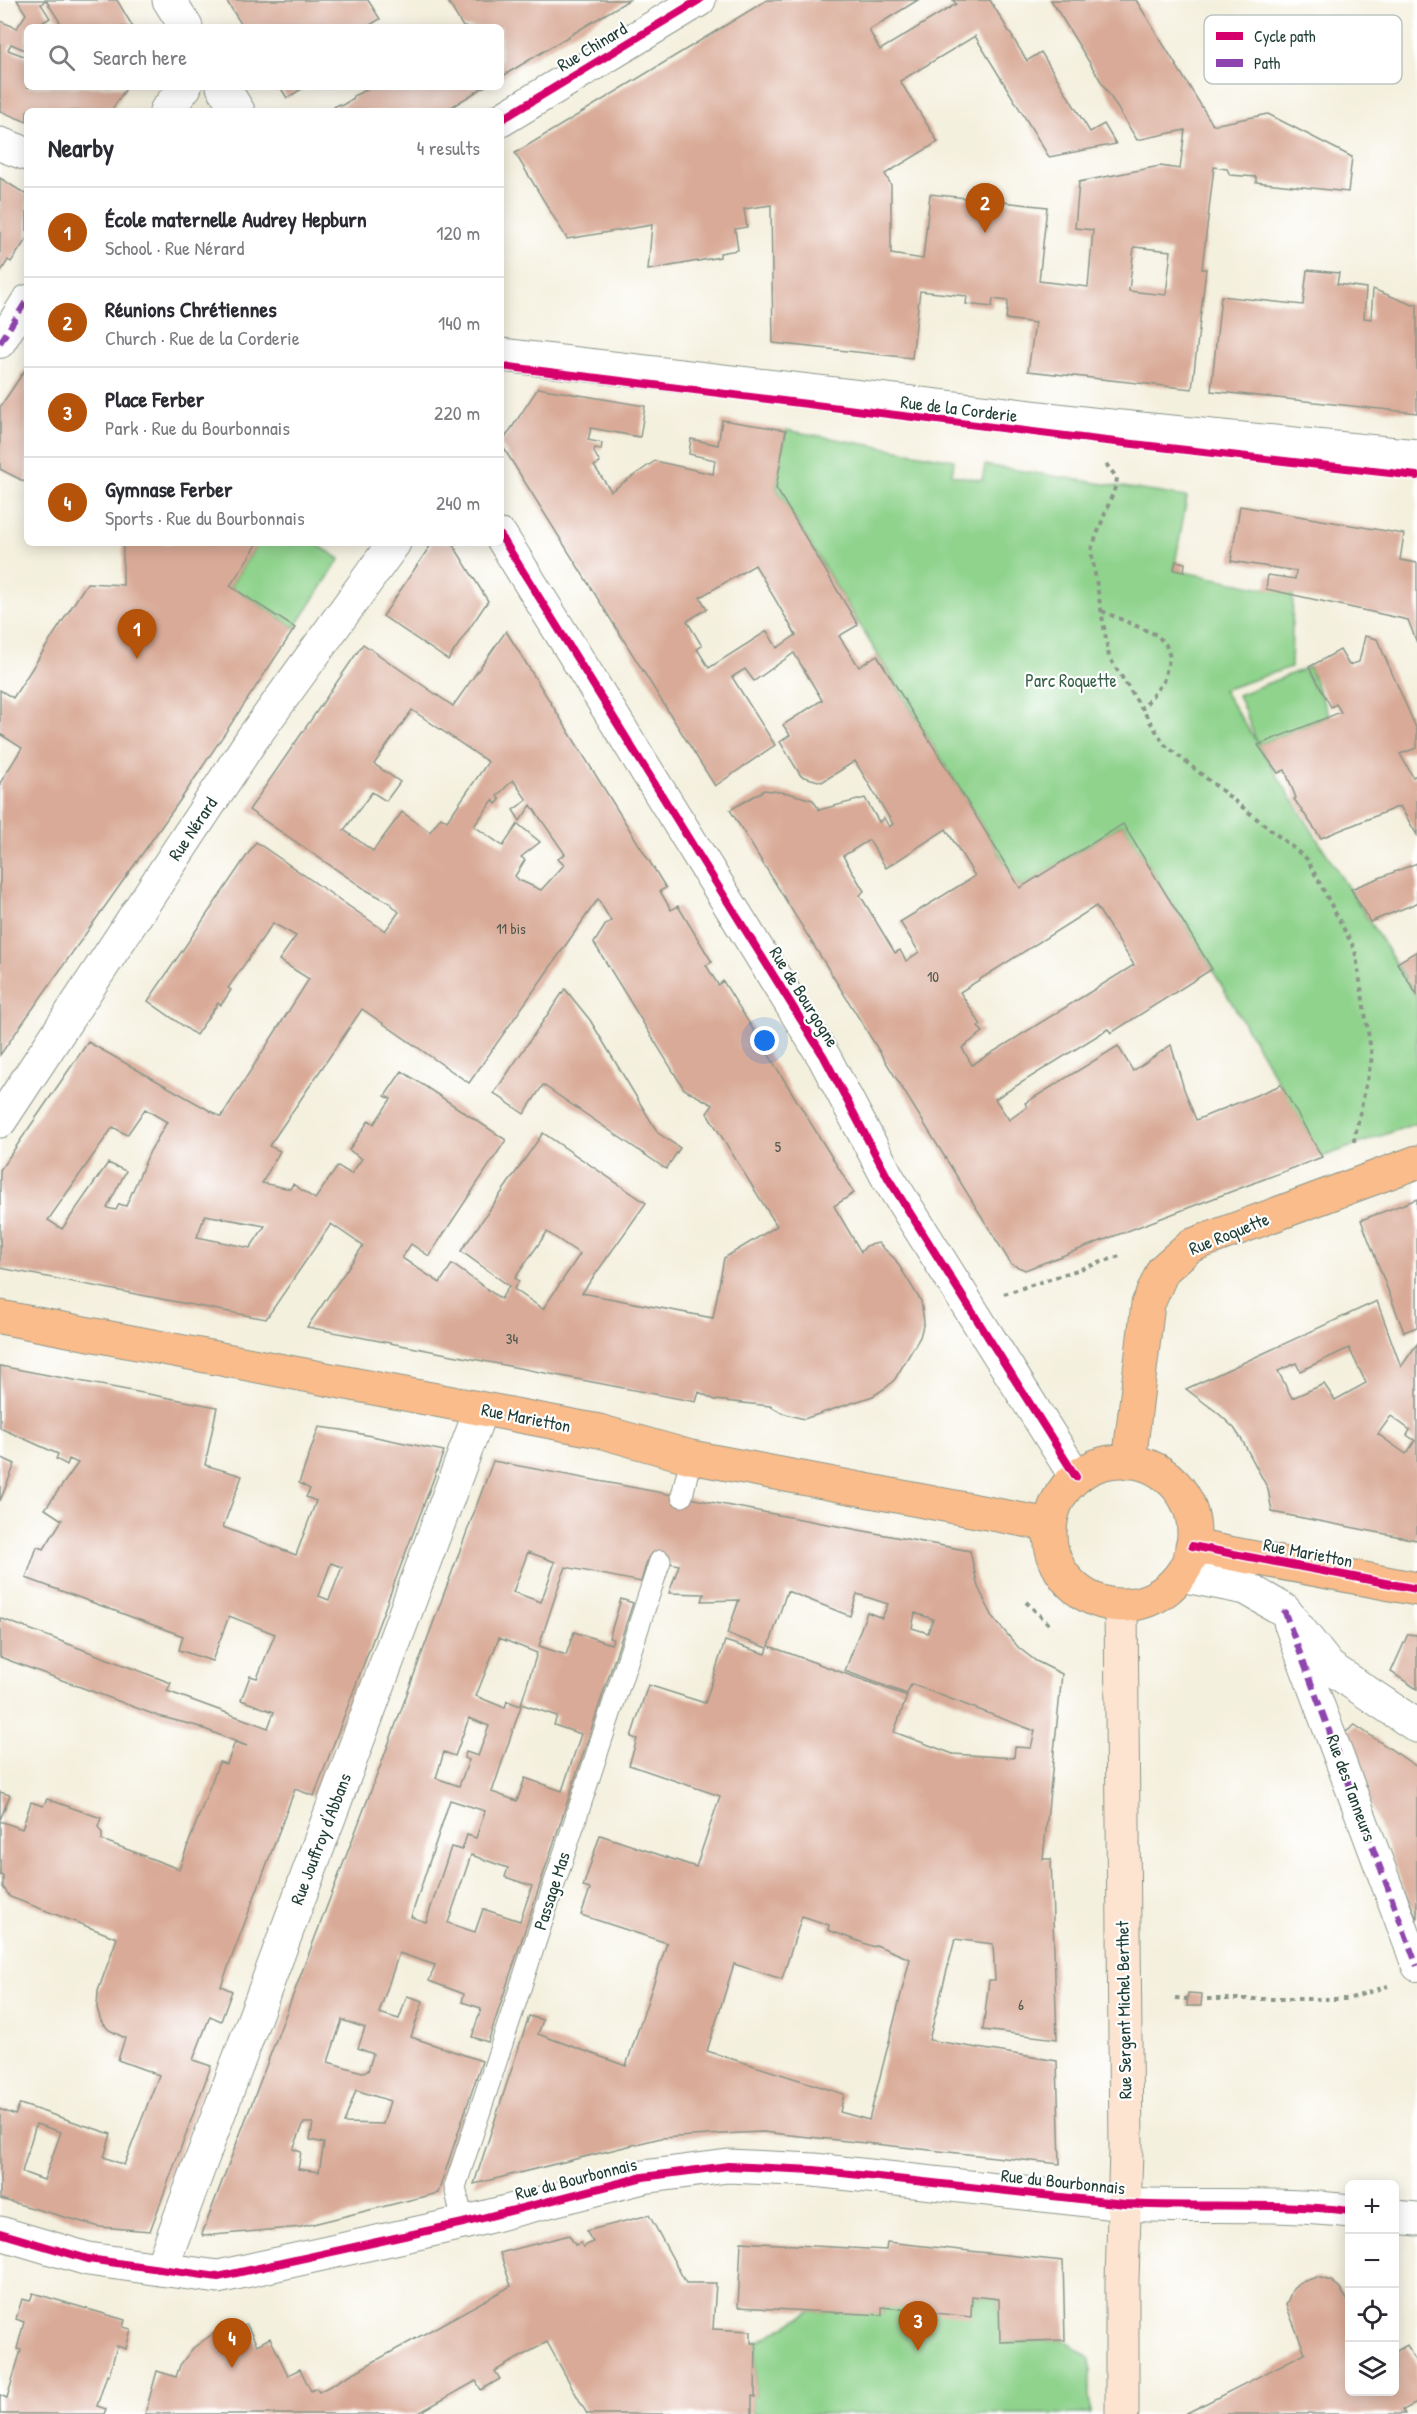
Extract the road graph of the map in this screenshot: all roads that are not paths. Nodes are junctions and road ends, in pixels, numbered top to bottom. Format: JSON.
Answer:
{"nodes":[{"id":1,"x":169,"y":0,"type":"edge"},
{"id":2,"x":699,"y":0,"type":"edge"},
{"id":3,"x":184,"y":24,"type":"edge"},
{"id":4,"x":182,"y":90,"type":"edge"},
{"id":5,"x":225,"y":90,"type":"edge"},
{"id":6,"x":168,"y":108,"type":"edge"},
{"id":7,"x":236,"y":108,"type":"edge"},
{"id":8,"x":504,"y":118,"type":"edge"},
{"id":9,"x":0,"y":144,"type":"edge"},
{"id":10,"x":24,"y":153,"type":"edge"},
{"id":11,"x":24,"y":305,"type":"edge"},
{"id":12,"x":0,"y":343,"type":"edge"},
{"id":13,"x":504,"y":355,"type":"edge"},
{"id":14,"x":1417,"y":456,"type":"edge"},
{"id":15,"x":504,"y":541,"type":"edge"},
{"id":16,"x":392,"y":546,"type":"edge"},
{"id":17,"x":0,"y":1121,"type":"edge"},
{"id":18,"x":1417,"y":1162,"type":"edge"},
{"id":19,"x":0,"y":1317,"type":"edge"},
{"id":20,"x":481,"y":1409,"type":"junction"},
{"id":21,"x":691,"y":1457,"type":"junction"},
{"id":22,"x":1129,"y":1462,"type":"junction"},
{"id":23,"x":1076,"y":1477,"type":"junction"},
{"id":24,"x":682,"y":1496,"type":"dead end"},
{"id":25,"x":1050,"y":1525,"type":"junction"},
{"id":26,"x":1187,"y":1560,"type":"junction"},
{"id":27,"x":660,"y":1561,"type":"dead end"},
{"id":28,"x":1417,"y":1589,"type":"edge"},
{"id":29,"x":1121,"y":1606,"type":"junction"},
{"id":30,"x":1284,"y":1610,"type":"junction"},
{"id":31,"x":1417,"y":1726,"type":"edge"},
{"id":32,"x":1407,"y":1975,"type":"edge"},
{"id":33,"x":1125,"y":2204,"type":"junction"},
{"id":34,"x":1345,"y":2210,"type":"edge"},
{"id":35,"x":1399,"y":2217,"type":"edge"},
{"id":36,"x":1417,"y":2219,"type":"edge"},
{"id":37,"x":463,"y":2223,"type":"junction"},
{"id":38,"x":2,"y":2238,"type":"edge"},
{"id":39,"x":161,"y":2269,"type":"junction"},
{"id":40,"x":1122,"y":2414,"type":"edge"}],
"edges":[{"from":1,"to":3,"type":"street"},
{"from":2,"to":8,"type":"street","name":"Rue Chinard"},
{"from":4,"to":6,"type":"street"},
{"from":5,"to":7,"type":"street"},
{"from":9,"to":10,"type":"street"},
{"from":11,"to":12,"type":"street"},
{"from":13,"to":14,"type":"street","name":"Rue de la Corderie"},
{"from":15,"to":23,"type":"street","name":"Rue de Bourgogne"},
{"from":16,"to":17,"type":"street","name":"Rue Nérard"},
{"from":18,"to":22,"type":"main road","name":"Rue Roquette"},
{"from":19,"to":20,"type":"main road","name":"Rue Marietton"},
{"from":20,"to":21,"type":"main road","name":"Rue Marietton"},
{"from":20,"to":39,"type":"street","name":"Rue Jouffroy d'Abbans"},
{"from":21,"to":24,"type":"lane"},
{"from":21,"to":25,"type":"main road","name":"Rue Marietton"},
{"from":22,"to":23,"type":"main road"},
{"from":22,"to":26,"type":"main road"},
{"from":23,"to":25,"type":"main road"},
{"from":25,"to":29,"type":"main road"},
{"from":26,"to":28,"type":"main road","name":"Rue Marietton"},
{"from":26,"to":29,"type":"main road"},
{"from":26,"to":30,"type":"street"},
{"from":27,"to":37,"type":"lane","name":"Passage Mas"},
{"from":29,"to":33,"type":"main road","name":"Rue Sergent Michel Berthet"},
{"from":30,"to":31,"type":"street"},
{"from":30,"to":32,"type":"street","name":"Rue des Tanneurs"},
{"from":33,"to":34,"type":"street","name":"Rue du Bourbonnais"},
{"from":33,"to":37,"type":"street","name":"Rue du Bourbonnais"},
{"from":33,"to":40,"type":"main road","name":"Rue Sergent Michel Berthet"},
{"from":35,"to":36,"type":"street"},
{"from":37,"to":39,"type":"street","name":"Rue du Bourbonnais"},
{"from":38,"to":39,"type":"street","name":"Rue du Bourbonnais"}]}
